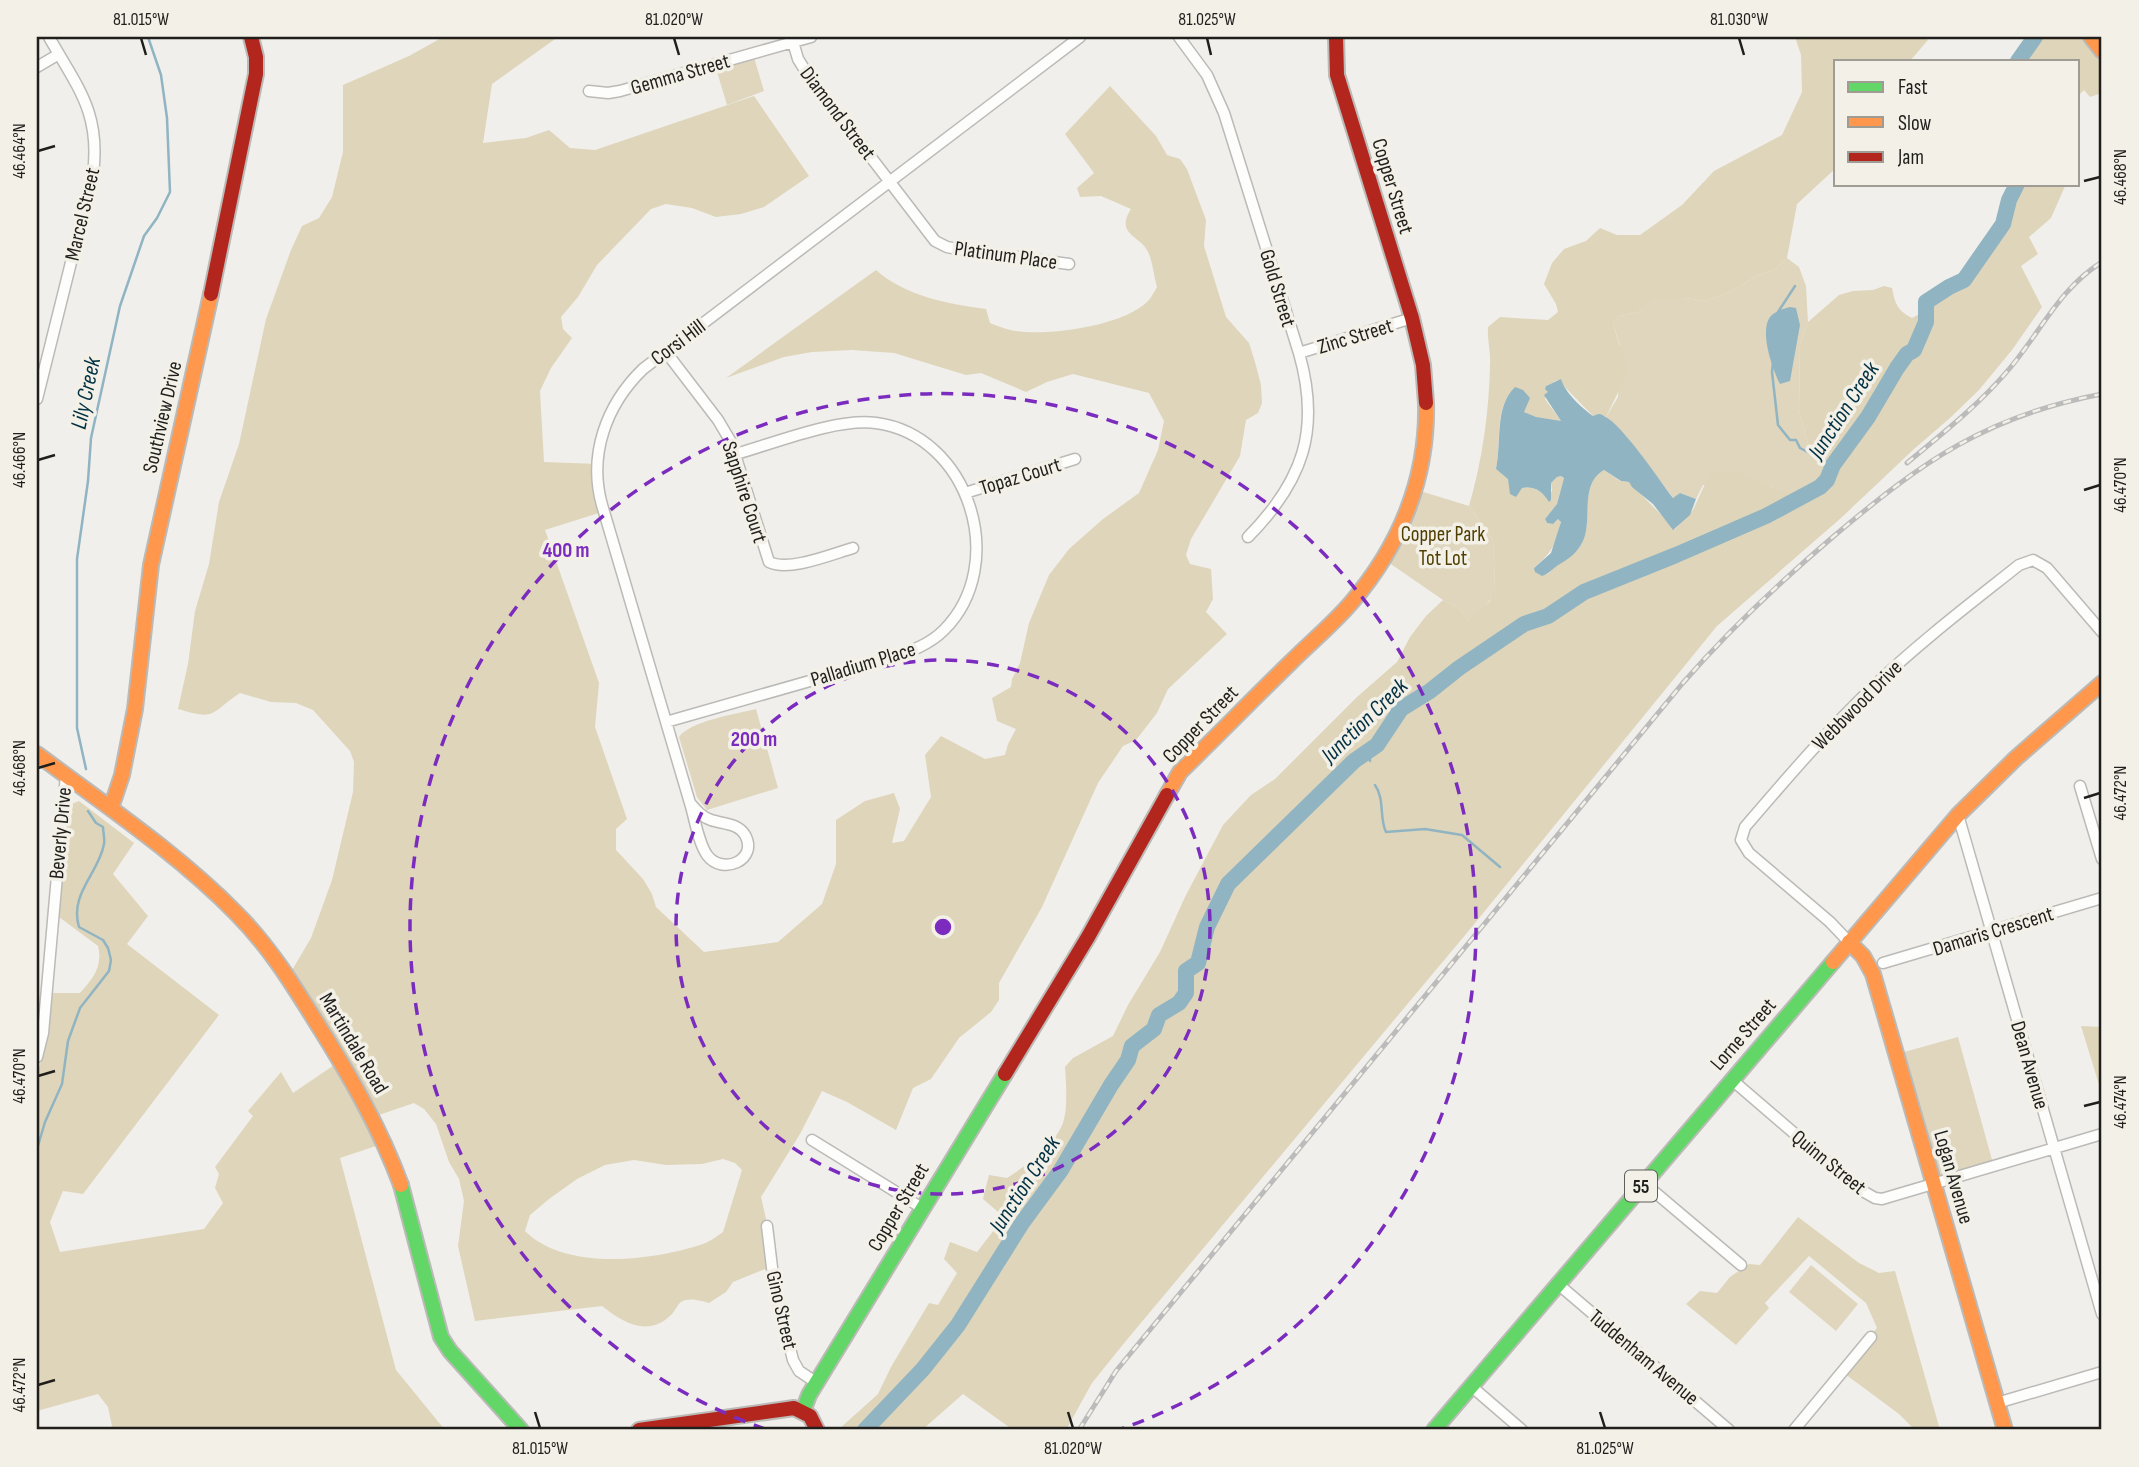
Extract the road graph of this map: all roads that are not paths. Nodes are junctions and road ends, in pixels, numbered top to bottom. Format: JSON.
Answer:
{"nodes":[{"id":1,"x":50,"y":37,"type":"edge"},
{"id":2,"x":250,"y":37,"type":"edge"},
{"id":3,"x":811,"y":37,"type":"edge"},
{"id":4,"x":1080,"y":37,"type":"edge"},
{"id":5,"x":1179,"y":37,"type":"edge"},
{"id":6,"x":1336,"y":37,"type":"edge"},
{"id":7,"x":2091,"y":37,"type":"edge"},
{"id":8,"x":793,"y":42,"type":"junction"},
{"id":9,"x":2102,"y":51,"type":"edge"},
{"id":10,"x":59,"y":54,"type":"junction"},
{"id":11,"x":37,"y":67,"type":"edge"},
{"id":12,"x":589,"y":91,"type":"dead end"},
{"id":13,"x":890,"y":182,"type":"junction"},
{"id":14,"x":1069,"y":264,"type":"dead end"},
{"id":15,"x":1412,"y":318,"type":"junction"},
{"id":16,"x":666,"y":352,"type":"junction"},
{"id":17,"x":1299,"y":353,"type":"junction"},
{"id":18,"x":37,"y":399,"type":"edge"},
{"id":19,"x":736,"y":454,"type":"junction"},
{"id":20,"x":1075,"y":459,"type":"dead end"},
{"id":21,"x":965,"y":493,"type":"junction"},
{"id":22,"x":1248,"y":537,"type":"dead end"},
{"id":23,"x":853,"y":548,"type":"dead end"},
{"id":24,"x":2102,"y":632,"type":"edge"},
{"id":25,"x":2102,"y":683,"type":"edge"},
{"id":26,"x":666,"y":722,"type":"junction"},
{"id":27,"x":37,"y":754,"type":"edge"},
{"id":28,"x":66,"y":775,"type":"junction"},
{"id":29,"x":2080,"y":786,"type":"dead end"},
{"id":30,"x":690,"y":803,"type":"junction"},
{"id":31,"x":111,"y":808,"type":"junction"},
{"id":32,"x":1958,"y":815,"type":"junction"},
{"id":33,"x":2102,"y":859,"type":"edge"},
{"id":34,"x":2102,"y":898,"type":"edge"},
{"id":35,"x":1993,"y":931,"type":"junction"},
{"id":36,"x":1849,"y":942,"type":"junction"},
{"id":37,"x":1883,"y":963,"type":"dead end"},
{"id":38,"x":37,"y":1057,"type":"edge"},
{"id":39,"x":1731,"y":1079,"type":"junction"},
{"id":40,"x":2102,"y":1134,"type":"edge"},
{"id":41,"x":812,"y":1140,"type":"dead end"},
{"id":42,"x":2054,"y":1148,"type":"junction"},
{"id":43,"x":1644,"y":1183,"type":"junction"},
{"id":44,"x":1934,"y":1184,"type":"junction"},
{"id":45,"x":922,"y":1208,"type":"junction"},
{"id":46,"x":767,"y":1226,"type":"dead end"},
{"id":47,"x":1741,"y":1265,"type":"dead end"},
{"id":48,"x":1558,"y":1284,"type":"junction"},
{"id":49,"x":2102,"y":1314,"type":"edge"},
{"id":50,"x":1871,"y":1337,"type":"dead end"},
{"id":51,"x":2102,"y":1372,"type":"edge"},
{"id":52,"x":817,"y":1383,"type":"junction"},
{"id":53,"x":1471,"y":1387,"type":"junction"},
{"id":54,"x":1997,"y":1403,"type":"junction"},
{"id":55,"x":803,"y":1411,"type":"junction"},
{"id":56,"x":675,"y":1428,"type":"edge"},
{"id":57,"x":522,"y":1430,"type":"edge"},
{"id":58,"x":639,"y":1430,"type":"edge"},
{"id":59,"x":817,"y":1430,"type":"edge"},
{"id":60,"x":1434,"y":1430,"type":"edge"},
{"id":61,"x":1522,"y":1430,"type":"edge"},
{"id":62,"x":1730,"y":1430,"type":"edge"},
{"id":63,"x":1794,"y":1430,"type":"edge"},
{"id":64,"x":2005,"y":1430,"type":"edge"}],
"edges":[{"from":1,"to":10,"type":"street","name":"Marcel Street"},
{"from":2,"to":31,"type":"street","name":"Southview Drive"},
{"from":3,"to":8,"type":"street","name":"Gemma Street"},
{"from":4,"to":13,"type":"street","name":"Corsi Hill"},
{"from":5,"to":17,"type":"street","name":"Gold Street"},
{"from":6,"to":15,"type":"street","name":"Copper Street"},
{"from":7,"to":9,"type":"street"},
{"from":8,"to":12,"type":"street","name":"Gemma Street"},
{"from":8,"to":13,"type":"street","name":"Diamond Street"},
{"from":10,"to":11,"type":"street"},
{"from":10,"to":18,"type":"street","name":"Marcel Street"},
{"from":13,"to":14,"type":"street","name":"Platinum Place"},
{"from":13,"to":16,"type":"street","name":"Corsi Hill"},
{"from":15,"to":17,"type":"street","name":"Zinc Street"},
{"from":15,"to":45,"type":"street","name":"Copper Street"},
{"from":16,"to":19,"type":"street","name":"Sapphire Court"},
{"from":16,"to":26,"type":"street","name":"Corsi Hill"},
{"from":17,"to":22,"type":"street","name":"Gold Street"},
{"from":19,"to":21,"type":"street","name":"Palladium Place"},
{"from":19,"to":23,"type":"street","name":"Sapphire Court"},
{"from":20,"to":21,"type":"street","name":"Topaz Court"},
{"from":21,"to":26,"type":"street","name":"Palladium Place"},
{"from":24,"to":36,"type":"street","name":"Webbwood Drive"},
{"from":25,"to":32,"type":"street","name":"Lorne Street","number":"55"},
{"from":26,"to":30,"type":"street","name":"Corsi Hill"},
{"from":27,"to":28,"type":"street","name":"Martindale Road"},
{"from":28,"to":31,"type":"street","name":"Martindale Road"},
{"from":28,"to":38,"type":"street","name":"Beverly Drive"},
{"from":29,"to":33,"type":"street"},
{"from":30,"to":30,"type":"street","name":"Corsi Hill"},
{"from":31,"to":57,"type":"street","name":"Martindale Road"},
{"from":32,"to":35,"type":"street","name":"Dean Avenue"},
{"from":32,"to":36,"type":"street","name":"Lorne Street","number":"55"},
{"from":34,"to":35,"type":"street","name":"Damaris Crescent"},
{"from":35,"to":37,"type":"street","name":"Damaris Crescent"},
{"from":35,"to":42,"type":"street","name":"Dean Avenue"},
{"from":36,"to":39,"type":"street","name":"Lorne Street","number":"55"},
{"from":36,"to":44,"type":"street","name":"Logan Avenue"},
{"from":39,"to":43,"type":"street","name":"Lorne Street","number":"55"},
{"from":39,"to":44,"type":"street","name":"Quinn Street"},
{"from":40,"to":42,"type":"street","name":"Quinn Street"},
{"from":41,"to":45,"type":"street"},
{"from":42,"to":44,"type":"street","name":"Quinn Street"},
{"from":42,"to":49,"type":"street","name":"Dean Avenue"},
{"from":43,"to":47,"type":"street"},
{"from":43,"to":48,"type":"street","name":"Lorne Street","number":"55"},
{"from":44,"to":54,"type":"street","name":"Logan Avenue"},
{"from":45,"to":52,"type":"street","name":"Copper Street"},
{"from":46,"to":52,"type":"street","name":"Gino Street"},
{"from":48,"to":53,"type":"street","name":"Lorne Street","number":"55"},
{"from":48,"to":62,"type":"street","name":"Tuddenham Avenue"},
{"from":50,"to":63,"type":"street"},
{"from":51,"to":54,"type":"street"},
{"from":52,"to":55,"type":"street","name":"Copper Street"},
{"from":53,"to":60,"type":"street","name":"Lorne Street","number":"55"},
{"from":53,"to":61,"type":"street"},
{"from":54,"to":64,"type":"street","name":"Logan Avenue"},
{"from":55,"to":56,"type":"street"},
{"from":55,"to":59,"type":"street"},
{"from":56,"to":58,"type":"street"}]}
